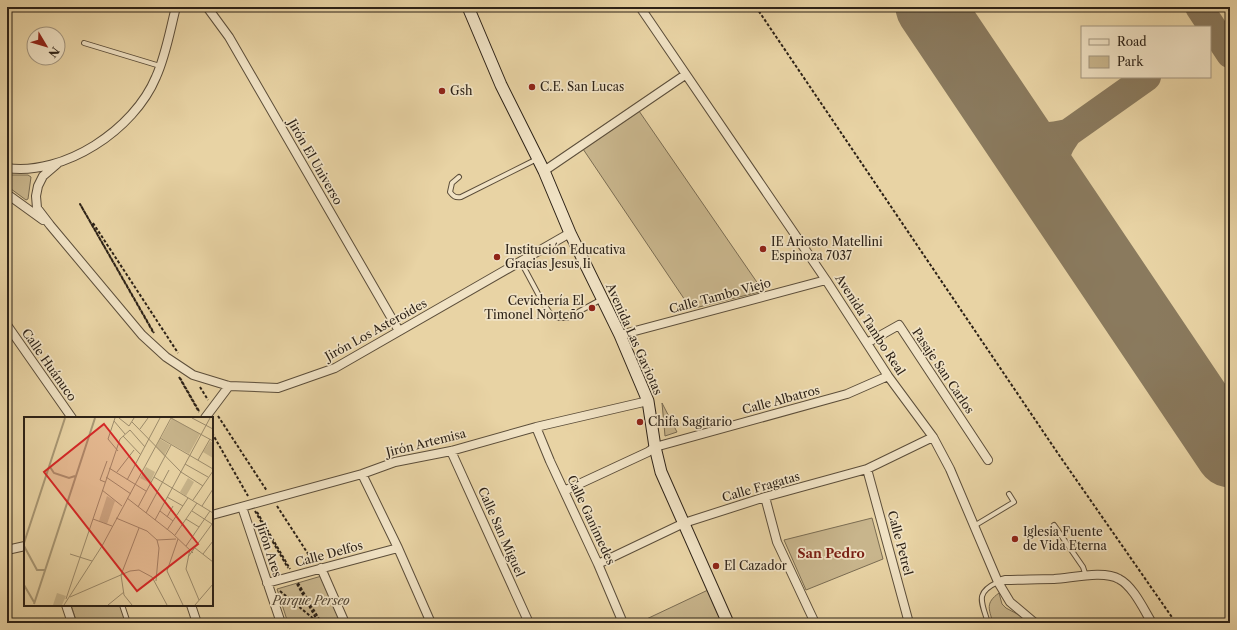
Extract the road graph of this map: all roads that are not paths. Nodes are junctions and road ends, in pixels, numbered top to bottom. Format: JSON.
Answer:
{"nodes":[{"id":1,"x":176,"y":7,"type":"edge"},
{"id":2,"x":207,"y":7,"type":"edge"},
{"id":3,"x":468,"y":7,"type":"edge"},
{"id":4,"x":640,"y":7,"type":"edge"},
{"id":5,"x":84,"y":43,"type":"dead end"},
{"id":6,"x":160,"y":66,"type":"junction"},
{"id":7,"x":686,"y":75,"type":"junction"},
{"id":8,"x":538,"y":159,"type":"junction"},
{"id":9,"x":57,"y":164,"type":"junction"},
{"id":10,"x":7,"y":168,"type":"edge"},
{"id":11,"x":544,"y":171,"type":"junction"},
{"id":12,"x":459,"y":177,"type":"dead end"},
{"id":13,"x":7,"y":194,"type":"edge"},
{"id":14,"x":50,"y":226,"type":"junction"},
{"id":15,"x":570,"y":233,"type":"junction"},
{"id":16,"x":521,"y":262,"type":"junction"},
{"id":17,"x":826,"y":280,"type":"junction"},
{"id":18,"x":602,"y":299,"type":"junction"},
{"id":19,"x":7,"y":325,"type":"edge"},
{"id":20,"x":399,"y":331,"type":"junction"},
{"id":21,"x":620,"y":335,"type":"junction"},
{"id":22,"x":867,"y":343,"type":"junction"},
{"id":23,"x":888,"y":376,"type":"junction"},
{"id":24,"x":229,"y":386,"type":"junction"},
{"id":25,"x":648,"y":401,"type":"junction"},
{"id":26,"x":71,"y":417,"type":"edge"},
{"id":27,"x":205,"y":417,"type":"edge"},
{"id":28,"x":536,"y":427,"type":"junction"},
{"id":29,"x":933,"y":437,"type":"junction"},
{"id":30,"x":655,"y":447,"type":"junction"},
{"id":31,"x":451,"y":451,"type":"junction"},
{"id":32,"x":988,"y":460,"type":"dead end"},
{"id":33,"x":867,"y":469,"type":"junction"},
{"id":34,"x":362,"y":474,"type":"junction"},
{"id":35,"x":564,"y":491,"type":"junction"},
{"id":36,"x":1009,"y":494,"type":"dead end"},
{"id":37,"x":765,"y":497,"type":"junction"},
{"id":38,"x":242,"y":507,"type":"junction"},
{"id":39,"x":213,"y":515,"type":"edge"},
{"id":40,"x":684,"y":523,"type":"junction"},
{"id":41,"x":1054,"y":525,"type":"dead end"},
{"id":42,"x":974,"y":526,"type":"junction"},
{"id":43,"x":24,"y":546,"type":"edge"},
{"id":44,"x":398,"y":548,"type":"junction"},
{"id":45,"x":7,"y":550,"type":"edge"},
{"id":46,"x":598,"y":564,"type":"junction"},
{"id":47,"x":318,"y":566,"type":"junction"},
{"id":48,"x":1086,"y":576,"type":"junction"},
{"id":49,"x":998,"y":582,"type":"junction"},
{"id":50,"x":267,"y":583,"type":"junction"},
{"id":51,"x":66,"y":606,"type":"edge"},
{"id":52,"x":122,"y":606,"type":"edge"},
{"id":53,"x":191,"y":606,"type":"edge"},
{"id":54,"x":72,"y":623,"type":"edge"},
{"id":55,"x":128,"y":623,"type":"edge"},
{"id":56,"x":197,"y":623,"type":"edge"},
{"id":57,"x":281,"y":623,"type":"edge"},
{"id":58,"x":345,"y":623,"type":"edge"},
{"id":59,"x":432,"y":623,"type":"edge"},
{"id":60,"x":529,"y":623,"type":"edge"},
{"id":61,"x":623,"y":623,"type":"edge"},
{"id":62,"x":728,"y":623,"type":"edge"},
{"id":63,"x":815,"y":623,"type":"edge"},
{"id":64,"x":909,"y":623,"type":"edge"},
{"id":65,"x":988,"y":623,"type":"edge"},
{"id":66,"x":1036,"y":623,"type":"edge"},
{"id":67,"x":1152,"y":623,"type":"edge"}],
"edges":[{"from":1,"to":6,"type":"street"},
{"from":2,"to":20,"type":"street","name":"Jirón El Universo"},
{"from":3,"to":8,"type":"street","name":"Avenida Las Gaviotas"},
{"from":4,"to":7,"type":"street","name":"Avenida Tambo Real"},
{"from":5,"to":6,"type":"lane"},
{"from":6,"to":9,"type":"street"},
{"from":7,"to":11,"type":"street"},
{"from":7,"to":17,"type":"street","name":"Avenida Tambo Real"},
{"from":8,"to":11,"type":"street","name":"Avenida Las Gaviotas"},
{"from":8,"to":12,"type":"lane"},
{"from":9,"to":10,"type":"street"},
{"from":9,"to":14,"type":"street"},
{"from":11,"to":15,"type":"street","name":"Avenida Las Gaviotas"},
{"from":13,"to":14,"type":"street"},
{"from":14,"to":24,"type":"street","name":"Jirón Los Asteroides"},
{"from":15,"to":16,"type":"street","name":"Jirón Los Asteroides"},
{"from":15,"to":18,"type":"street","name":"Avenida Las Gaviotas"},
{"from":16,"to":18,"type":"lane"},
{"from":16,"to":20,"type":"street","name":"Jirón Los Asteroides"},
{"from":17,"to":21,"type":"street","name":"Calle Tambo Viejo"},
{"from":17,"to":22,"type":"street","name":"Avenida Tambo Real"},
{"from":18,"to":21,"type":"street","name":"Avenida Las Gaviotas"},
{"from":19,"to":26,"type":"street","name":"Calle Huánuco"},
{"from":20,"to":24,"type":"street","name":"Jirón Los Asteroides"},
{"from":21,"to":25,"type":"street","name":"Avenida Las Gaviotas"},
{"from":22,"to":23,"type":"street","name":"Avenida Tambo Real"},
{"from":22,"to":32,"type":"street","name":"Pasaje San Carlos"},
{"from":23,"to":29,"type":"street","name":"Avenida Tambo Real"},
{"from":23,"to":30,"type":"street","name":"Calle Albatros"},
{"from":24,"to":27,"type":"street"},
{"from":25,"to":28,"type":"street","name":"Jirón Artemisa"},
{"from":25,"to":30,"type":"street","name":"Avenida Las Gaviotas"},
{"from":28,"to":31,"type":"street","name":"Jirón Artemisa"},
{"from":28,"to":35,"type":"street","name":"Calle Ganímedes"},
{"from":29,"to":33,"type":"street","name":"Calle Fragatas"},
{"from":29,"to":42,"type":"street","name":"Avenida Tambo Real"},
{"from":30,"to":35,"type":"street","name":"Calle Albatros"},
{"from":30,"to":40,"type":"street","name":"Avenida Las Gaviotas"},
{"from":31,"to":34,"type":"street","name":"Jirón Artemisa"},
{"from":31,"to":60,"type":"street","name":"Calle San Miguel"},
{"from":33,"to":37,"type":"street","name":"Calle Fragatas"},
{"from":33,"to":64,"type":"street","name":"Calle Petrel"},
{"from":34,"to":38,"type":"street","name":"Jirón Artemisa"},
{"from":34,"to":44,"type":"street"},
{"from":35,"to":46,"type":"street","name":"Calle Ganímedes"},
{"from":36,"to":42,"type":"lane"},
{"from":37,"to":40,"type":"street","name":"Calle Fragatas"},
{"from":37,"to":63,"type":"street"},
{"from":38,"to":39,"type":"street","name":"Jirón Artemisa"},
{"from":38,"to":50,"type":"street","name":"Jirón Ares"},
{"from":40,"to":46,"type":"street","name":"Calle Fragatas"},
{"from":40,"to":62,"type":"street","name":"Avenida Las Gaviotas"},
{"from":41,"to":48,"type":"lane"},
{"from":42,"to":49,"type":"street","name":"Avenida Tambo Real"},
{"from":43,"to":45,"type":"street"},
{"from":44,"to":47,"type":"street","name":"Calle Delfos"},
{"from":44,"to":59,"type":"street"},
{"from":46,"to":61,"type":"street","name":"Calle Ganímedes"},
{"from":47,"to":50,"type":"street","name":"Calle Delfos"},
{"from":47,"to":58,"type":"street"},
{"from":48,"to":49,"type":"street"},
{"from":48,"to":67,"type":"street"},
{"from":49,"to":65,"type":"lane"},
{"from":49,"to":66,"type":"street","name":"Avenida Tambo Real"},
{"from":50,"to":57,"type":"street","name":"Jirón Ares"},
{"from":51,"to":54,"type":"street"},
{"from":52,"to":55,"type":"lane"},
{"from":53,"to":56,"type":"street"}]}
